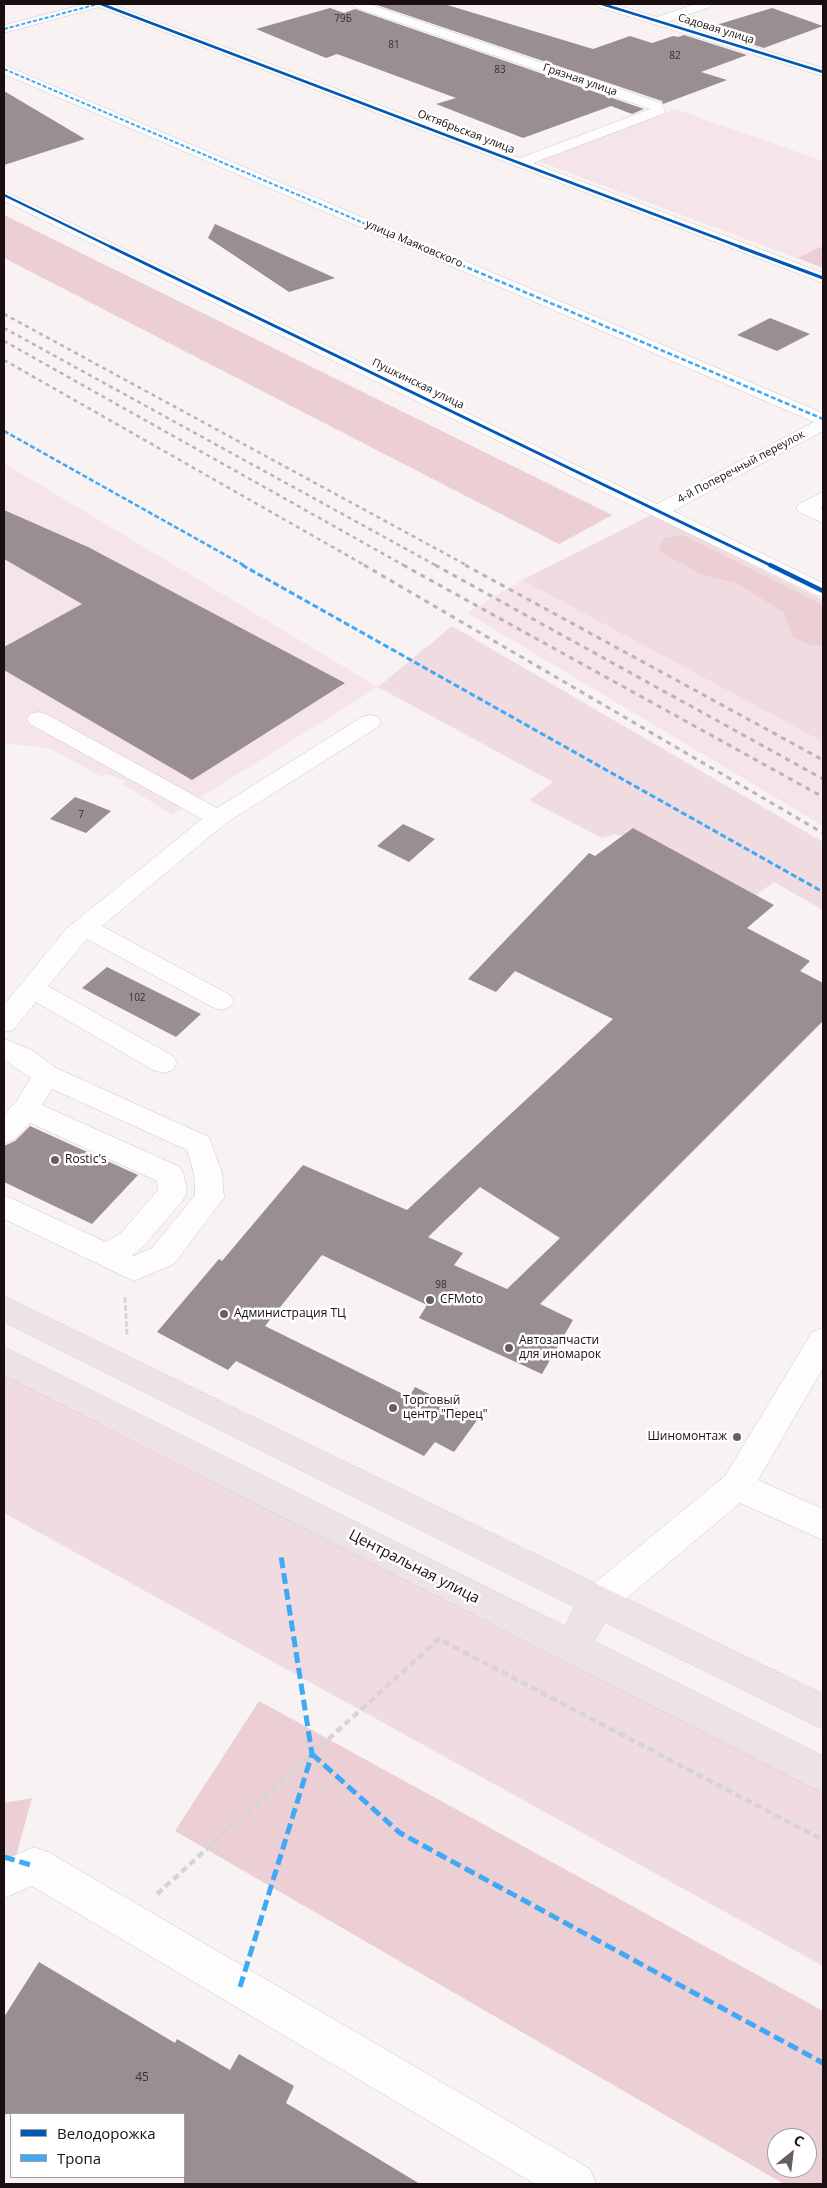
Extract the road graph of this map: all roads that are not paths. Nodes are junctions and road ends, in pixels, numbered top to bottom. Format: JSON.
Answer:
{"nodes":[{"id":1,"x":99,"y":4,"type":"edge"},
{"id":2,"x":358,"y":4,"type":"edge"},
{"id":3,"x":602,"y":4,"type":"edge"},
{"id":4,"x":706,"y":4,"type":"edge"},
{"id":5,"x":657,"y":21,"type":"junction"},
{"id":6,"x":4,"y":29,"type":"edge"},
{"id":7,"x":4,"y":70,"type":"edge"},
{"id":8,"x":823,"y":72,"type":"edge"},
{"id":9,"x":519,"y":163,"type":"junction"},
{"id":10,"x":4,"y":195,"type":"edge"},
{"id":11,"x":823,"y":278,"type":"edge"},
{"id":12,"x":823,"y":419,"type":"edge"},
{"id":13,"x":823,"y":424,"type":"edge"},
{"id":14,"x":823,"y":498,"type":"edge"},
{"id":15,"x":658,"y":511,"type":"junction"},
{"id":16,"x":823,"y":517,"type":"edge"},
{"id":17,"x":823,"y":592,"type":"edge"},
{"id":18,"x":38,"y":718,"type":"dead end"},
{"id":19,"x":370,"y":722,"type":"dead end"},
{"id":20,"x":218,"y":818,"type":"junction"},
{"id":21,"x":85,"y":927,"type":"junction"},
{"id":22,"x":32,"y":988,"type":"junction"},
{"id":23,"x":220,"y":1001,"type":"dead end"},
{"id":24,"x":4,"y":1023,"type":"edge"},
{"id":25,"x":4,"y":1049,"type":"edge"},
{"id":26,"x":163,"y":1063,"type":"dead end"},
{"id":27,"x":46,"y":1076,"type":"junction"},
{"id":28,"x":26,"y":1110,"type":"junction"},
{"id":29,"x":4,"y":1133,"type":"edge"},
{"id":30,"x":4,"y":1206,"type":"edge"},
{"id":31,"x":116,"y":1260,"type":"junction"},
{"id":32,"x":4,"y":1308,"type":"edge"},
{"id":33,"x":823,"y":1341,"type":"edge"},
{"id":34,"x":4,"y":1360,"type":"edge"},
{"id":35,"x":737,"y":1486,"type":"junction"},
{"id":36,"x":823,"y":1525,"type":"edge"},
{"id":37,"x":598,"y":1601,"type":"junction"},
{"id":38,"x":572,"y":1648,"type":"junction"},
{"id":39,"x":823,"y":1712,"type":"edge"},
{"id":40,"x":823,"y":1775,"type":"edge"},
{"id":41,"x":4,"y":1879,"type":"edge"},
{"id":42,"x":575,"y":2184,"type":"edge"}],
"edges":[{"from":1,"to":6,"type":"street"},
{"from":1,"to":9,"type":"street","name":"Октябрьская улица"},
{"from":2,"to":9,"type":"street","name":"Грязная улица"},
{"from":3,"to":5,"type":"street","name":"Садовая улица"},
{"from":4,"to":5,"type":"street"},
{"from":5,"to":8,"type":"street","name":"Садовая улица"},
{"from":7,"to":12,"type":"street","name":"улица Маяковского"},
{"from":9,"to":11,"type":"street","name":"Октябрьская улица"},
{"from":10,"to":15,"type":"street","name":"Пушкинская улица"},
{"from":13,"to":15,"type":"street","name":"4-й Поперечный переулок"},
{"from":14,"to":16,"type":"street"},
{"from":15,"to":17,"type":"street","name":"Пушкинская улица"},
{"from":18,"to":20,"type":"street"},
{"from":19,"to":20,"type":"street"},
{"from":20,"to":21,"type":"street"},
{"from":21,"to":22,"type":"street"},
{"from":21,"to":23,"type":"street"},
{"from":22,"to":24,"type":"street"},
{"from":22,"to":26,"type":"street"},
{"from":25,"to":27,"type":"street"},
{"from":27,"to":28,"type":"street"},
{"from":27,"to":31,"type":"street"},
{"from":28,"to":29,"type":"street"},
{"from":28,"to":31,"type":"street"},
{"from":30,"to":31,"type":"street"},
{"from":32,"to":37,"type":"main road"},
{"from":33,"to":35,"type":"street"},
{"from":34,"to":38,"type":"main road","name":"Центральная улица"},
{"from":35,"to":36,"type":"street"},
{"from":35,"to":37,"type":"street"},
{"from":37,"to":38,"type":"main road"},
{"from":37,"to":39,"type":"main road"},
{"from":38,"to":40,"type":"main road","name":"Центральная улица"},
{"from":41,"to":42,"type":"street"}]}
